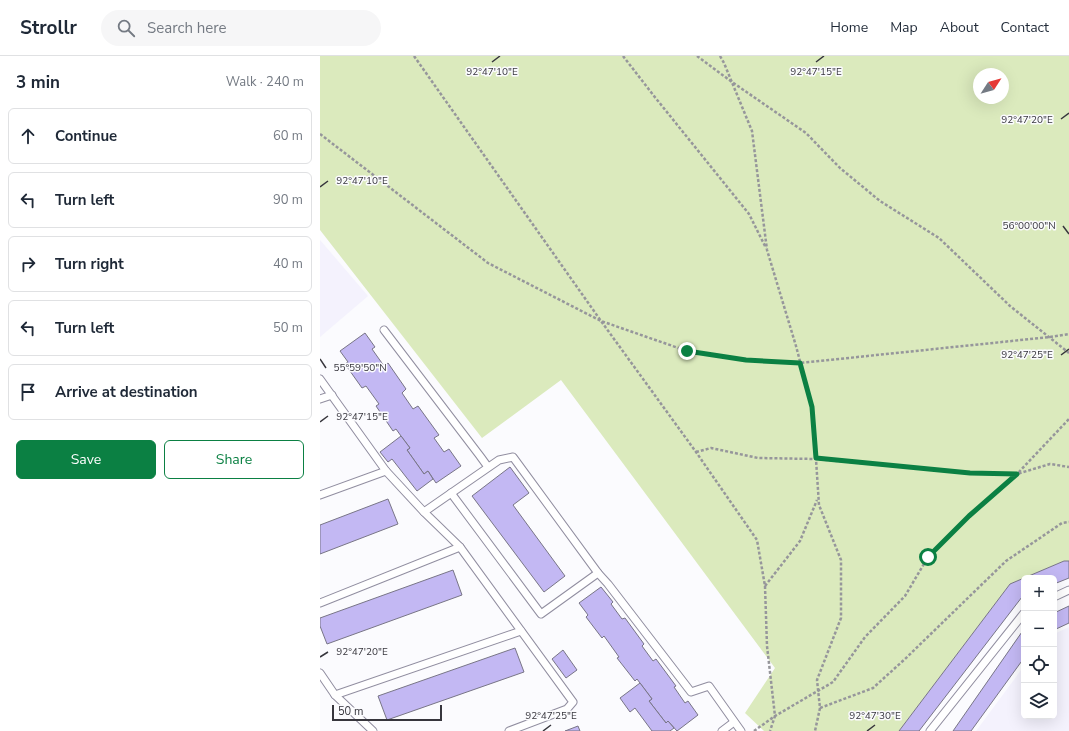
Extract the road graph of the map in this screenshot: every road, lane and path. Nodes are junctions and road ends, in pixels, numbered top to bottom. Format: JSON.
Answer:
{"nodes":[{"id":1,"x":414,"y":56,"type":"edge"},
{"id":2,"x":623,"y":56,"type":"edge"},
{"id":3,"x":697,"y":56,"type":"edge"},
{"id":4,"x":720,"y":56,"type":"edge"},
{"id":5,"x":732,"y":82,"type":"junction"},
{"id":6,"x":320,"y":134,"type":"edge"},
{"id":7,"x":768,"y":250,"type":"junction"},
{"id":8,"x":601,"y":322,"type":"junction"},
{"id":9,"x":384,"y":330,"type":"dead end"},
{"id":10,"x":1069,"y":334,"type":"edge"},
{"id":11,"x":1050,"y":337,"type":"junction"},
{"id":12,"x":1069,"y":353,"type":"edge"},
{"id":13,"x":800,"y":363,"type":"junction"},
{"id":14,"x":320,"y":379,"type":"edge"},
{"id":15,"x":332,"y":395,"type":"junction"},
{"id":16,"x":320,"y":399,"type":"edge"},
{"id":17,"x":1069,"y":419,"type":"edge"},
{"id":18,"x":696,"y":452,"type":"junction"},
{"id":19,"x":816,"y":458,"type":"junction"},
{"id":20,"x":488,"y":467,"type":"junction"},
{"id":21,"x":1069,"y":467,"type":"edge"},
{"id":22,"x":386,"y":471,"type":"junction"},
{"id":23,"x":1017,"y":474,"type":"junction"},
{"id":24,"x":451,"y":494,"type":"junction"},
{"id":25,"x":320,"y":495,"type":"edge"},
{"id":26,"x":818,"y":498,"type":"junction"},
{"id":27,"x":424,"y":512,"type":"junction"},
{"id":28,"x":1069,"y":522,"type":"edge"},
{"id":29,"x":460,"y":547,"type":"junction"},
{"id":30,"x":598,"y":573,"type":"junction"},
{"id":31,"x":765,"y":586,"type":"junction"},
{"id":32,"x":1069,"y":590,"type":"edge"},
{"id":33,"x":1057,"y":596,"type":"edge"},
{"id":34,"x":320,"y":603,"type":"edge"},
{"id":35,"x":1021,"y":617,"type":"edge"},
{"id":36,"x":521,"y":631,"type":"junction"},
{"id":37,"x":320,"y":673,"type":"edge"},
{"id":38,"x":818,"y":691,"type":"junction"},
{"id":39,"x":335,"y":695,"type":"junction"},
{"id":40,"x":820,"y":708,"type":"junction"},
{"id":41,"x":775,"y":716,"type":"junction"},
{"id":42,"x":734,"y":722,"type":"junction"},
{"id":43,"x":373,"y":731,"type":"edge"},
{"id":44,"x":509,"y":731,"type":"edge"},
{"id":45,"x":722,"y":731,"type":"edge"},
{"id":46,"x":741,"y":731,"type":"edge"},
{"id":47,"x":754,"y":731,"type":"edge"},
{"id":48,"x":770,"y":731,"type":"edge"},
{"id":49,"x":815,"y":731,"type":"edge"},
{"id":50,"x":930,"y":731,"type":"edge"}],
"edges":[{"from":1,"to":8,"type":"path"},
{"from":2,"to":7,"type":"path"},
{"from":3,"to":5,"type":"path"},
{"from":4,"to":5,"type":"path"},
{"from":5,"to":7,"type":"path"},
{"from":5,"to":11,"type":"path"},
{"from":6,"to":8,"type":"path"},
{"from":7,"to":13,"type":"path"},
{"from":8,"to":13,"type":"path"},
{"from":8,"to":18,"type":"path"},
{"from":9,"to":20,"type":"lane"},
{"from":10,"to":11,"type":"path"},
{"from":11,"to":12,"type":"path"},
{"from":11,"to":13,"type":"path"},
{"from":13,"to":19,"type":"path"},
{"from":14,"to":15,"type":"lane"},
{"from":15,"to":16,"type":"lane"},
{"from":15,"to":22,"type":"lane"},
{"from":17,"to":23,"type":"path"},
{"from":18,"to":19,"type":"path"},
{"from":18,"to":31,"type":"path"},
{"from":19,"to":23,"type":"path"},
{"from":19,"to":26,"type":"path"},
{"from":20,"to":24,"type":"lane"},
{"from":20,"to":30,"type":"lane"},
{"from":21,"to":23,"type":"path"},
{"from":22,"to":25,"type":"lane"},
{"from":22,"to":27,"type":"lane"},
{"from":23,"to":38,"type":"path"},
{"from":24,"to":27,"type":"lane"},
{"from":24,"to":30,"type":"lane"},
{"from":26,"to":31,"type":"path"},
{"from":26,"to":38,"type":"path"},
{"from":27,"to":29,"type":"lane"},
{"from":28,"to":40,"type":"path"},
{"from":29,"to":34,"type":"lane"},
{"from":29,"to":36,"type":"lane"},
{"from":30,"to":42,"type":"lane"},
{"from":31,"to":41,"type":"path"},
{"from":32,"to":33,"type":"lane"},
{"from":35,"to":50,"type":"lane"},
{"from":36,"to":39,"type":"lane"},
{"from":36,"to":44,"type":"lane"},
{"from":37,"to":39,"type":"lane"},
{"from":38,"to":40,"type":"path"},
{"from":38,"to":41,"type":"path"},
{"from":39,"to":43,"type":"lane"},
{"from":40,"to":49,"type":"path"},
{"from":41,"to":47,"type":"path"},
{"from":41,"to":48,"type":"path"},
{"from":42,"to":45,"type":"lane"},
{"from":42,"to":46,"type":"lane"}]}
